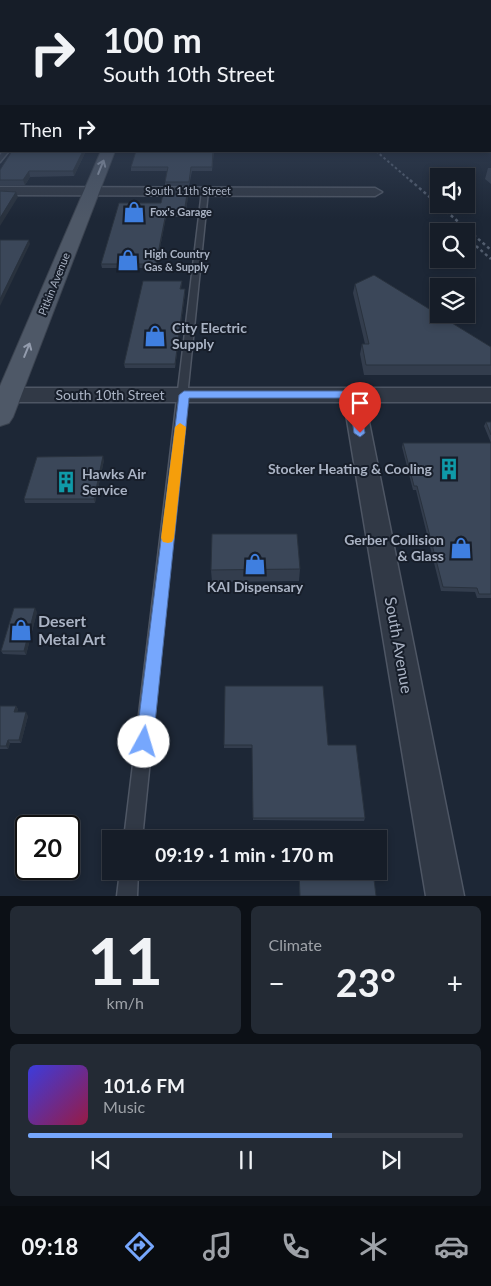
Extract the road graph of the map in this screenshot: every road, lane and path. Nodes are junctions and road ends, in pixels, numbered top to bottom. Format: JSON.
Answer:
{"nodes":[{"id":1,"x":108,"y":152,"type":"edge"},
{"id":2,"x":0,"y":191,"type":"edge"},
{"id":3,"x":91,"y":191,"type":"junction"},
{"id":4,"x":206,"y":191,"type":"junction"},
{"id":5,"x":375,"y":192,"type":"dead end"},
{"id":6,"x":184,"y":395,"type":"junction"},
{"id":7,"x":353,"y":395,"type":"junction"},
{"id":8,"x":491,"y":395,"type":"edge"},
{"id":9,"x":3,"y":402,"type":"edge"},
{"id":10,"x":134,"y":830,"type":"edge"},
{"id":11,"x":128,"y":880,"type":"edge"},
{"id":12,"x":126,"y":896,"type":"edge"},
{"id":13,"x":445,"y":896,"type":"edge"}],
"edges":[{"from":3,"to":1,"type":"main road","name":"Pitkin Avenue","one_way":true},
{"from":2,"to":3,"type":"street","name":"South 11th Street"},
{"from":3,"to":4,"type":"street","name":"South 11th Street"},
{"from":9,"to":3,"type":"main road","name":"Pitkin Avenue","one_way":true},
{"from":4,"to":5,"type":"street","name":"South 11th Street"},
{"from":4,"to":6,"type":"lane"},
{"from":6,"to":7,"type":"street","name":"South 10th Street"},
{"from":6,"to":9,"type":"street","name":"South 10th Street"},
{"from":6,"to":10,"type":"lane"},
{"from":7,"to":8,"type":"street","name":"South 10th Street"},
{"from":7,"to":13,"type":"street","name":"South Avenue"},
{"from":11,"to":12,"type":"lane"}]}
